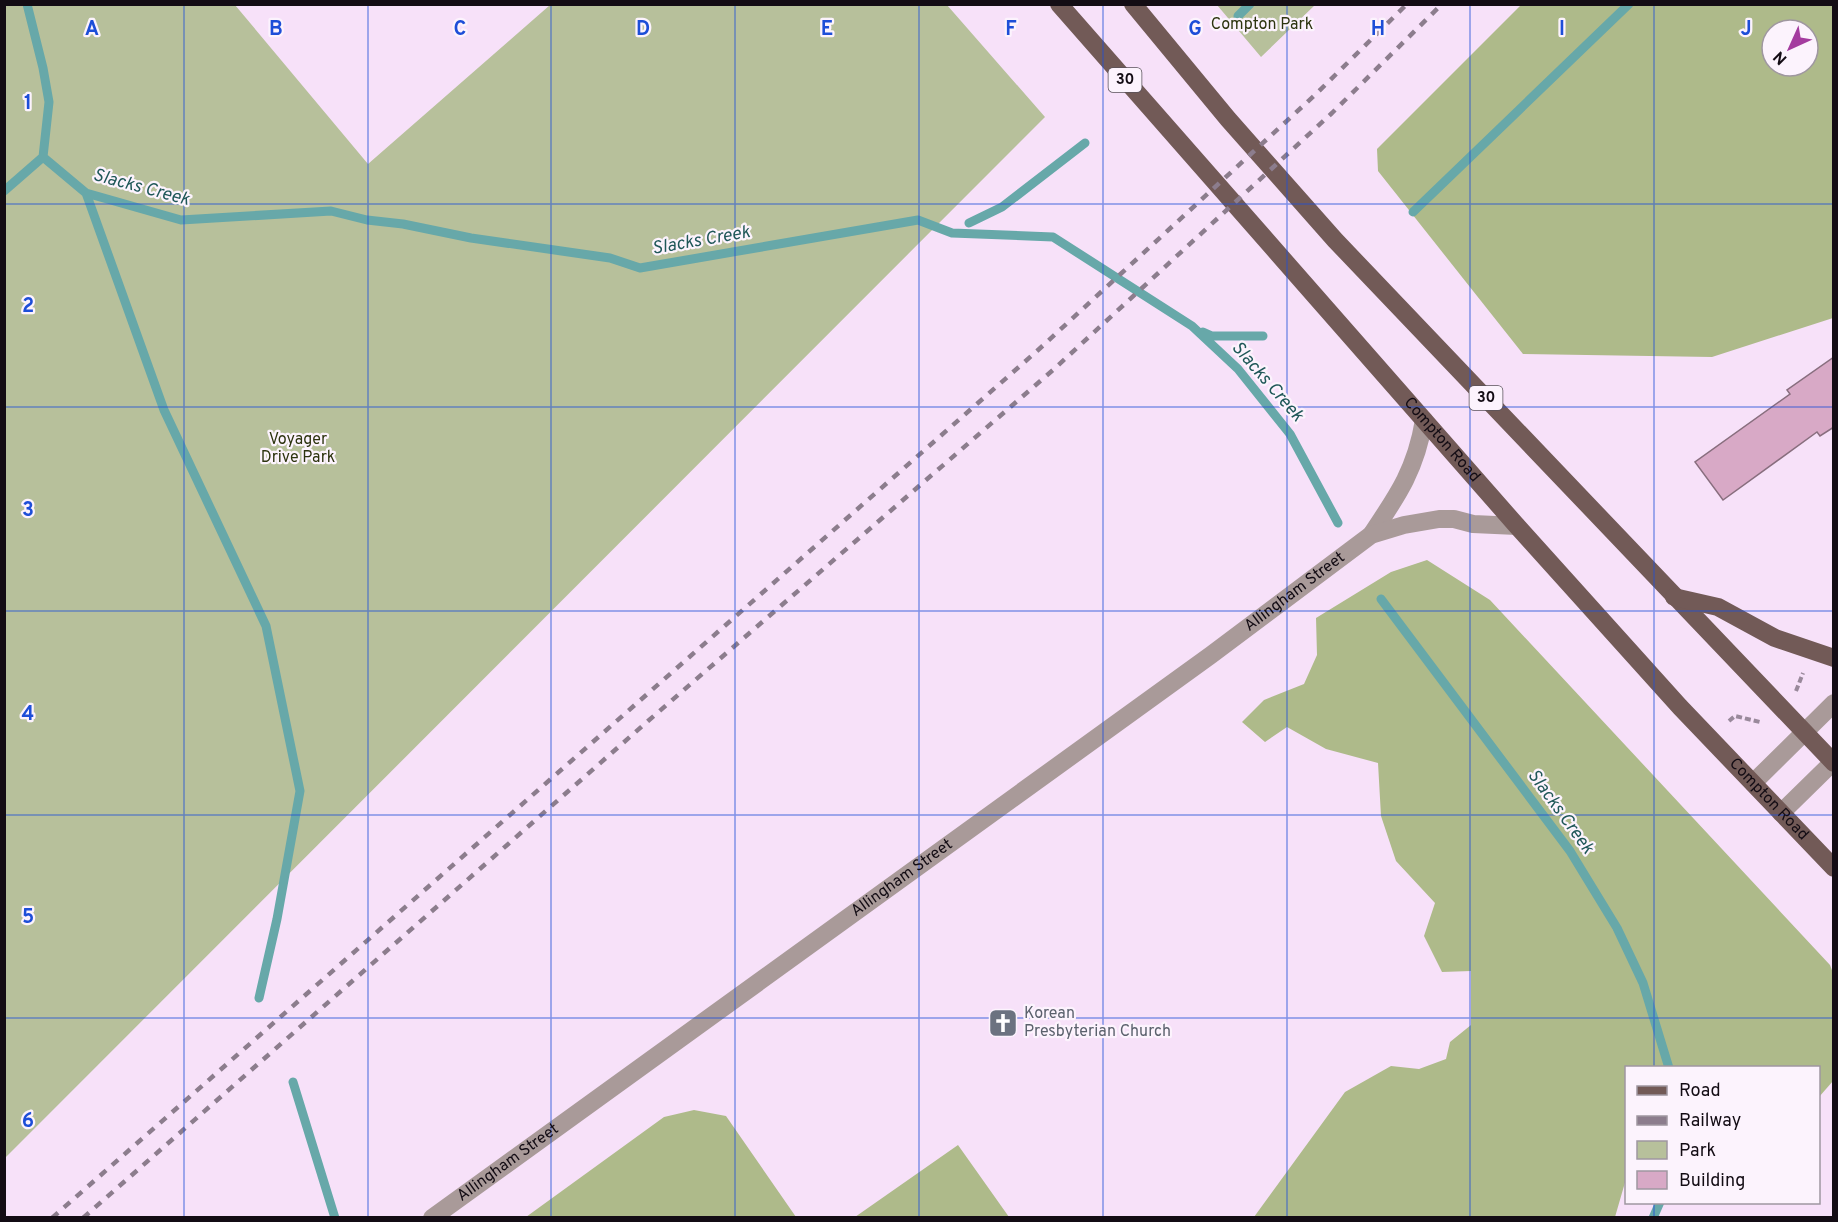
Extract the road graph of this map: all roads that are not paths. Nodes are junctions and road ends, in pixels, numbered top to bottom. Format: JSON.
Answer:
{"nodes":[{"id":1,"x":1059,"y":4,"type":"edge"},
{"id":2,"x":1133,"y":4,"type":"edge"},
{"id":3,"x":1424,"y":420,"type":"junction"},
{"id":4,"x":1517,"y":526,"type":"junction"},
{"id":5,"x":1371,"y":536,"type":"junction"},
{"id":6,"x":1674,"y":597,"type":"junction"},
{"id":7,"x":1833,"y":658,"type":"edge"},
{"id":8,"x":1833,"y":703,"type":"edge"},
{"id":9,"x":1804,"y":733,"type":"junction"},
{"id":10,"x":1833,"y":762,"type":"edge"},
{"id":11,"x":1753,"y":783,"type":"junction"},
{"id":12,"x":1781,"y":813,"type":"junction"},
{"id":13,"x":1833,"y":868,"type":"edge"},
{"id":14,"x":432,"y":1218,"type":"edge"}],
"edges":[{"from":1,"to":3,"type":"main road","name":"Compton Road","number":"30"},
{"from":2,"to":6,"type":"main road","number":"30"},
{"from":3,"to":4,"type":"main road","name":"Compton Road","number":"30"},
{"from":3,"to":5,"type":"street","name":"Allingham Street"},
{"from":4,"to":5,"type":"street","name":"Allingham Street"},
{"from":4,"to":11,"type":"main road","name":"Compton Road","number":"30"},
{"from":5,"to":14,"type":"street","name":"Allingham Street"},
{"from":6,"to":7,"type":"main road"},
{"from":6,"to":9,"type":"main road","number":"30"},
{"from":8,"to":9,"type":"street"},
{"from":9,"to":10,"type":"main road","number":"30"},
{"from":9,"to":11,"type":"street"},
{"from":10,"to":12,"type":"street"},
{"from":11,"to":12,"type":"main road","name":"Compton Road","number":"30"},
{"from":12,"to":13,"type":"main road","name":"Compton Road","number":"30"}]}
